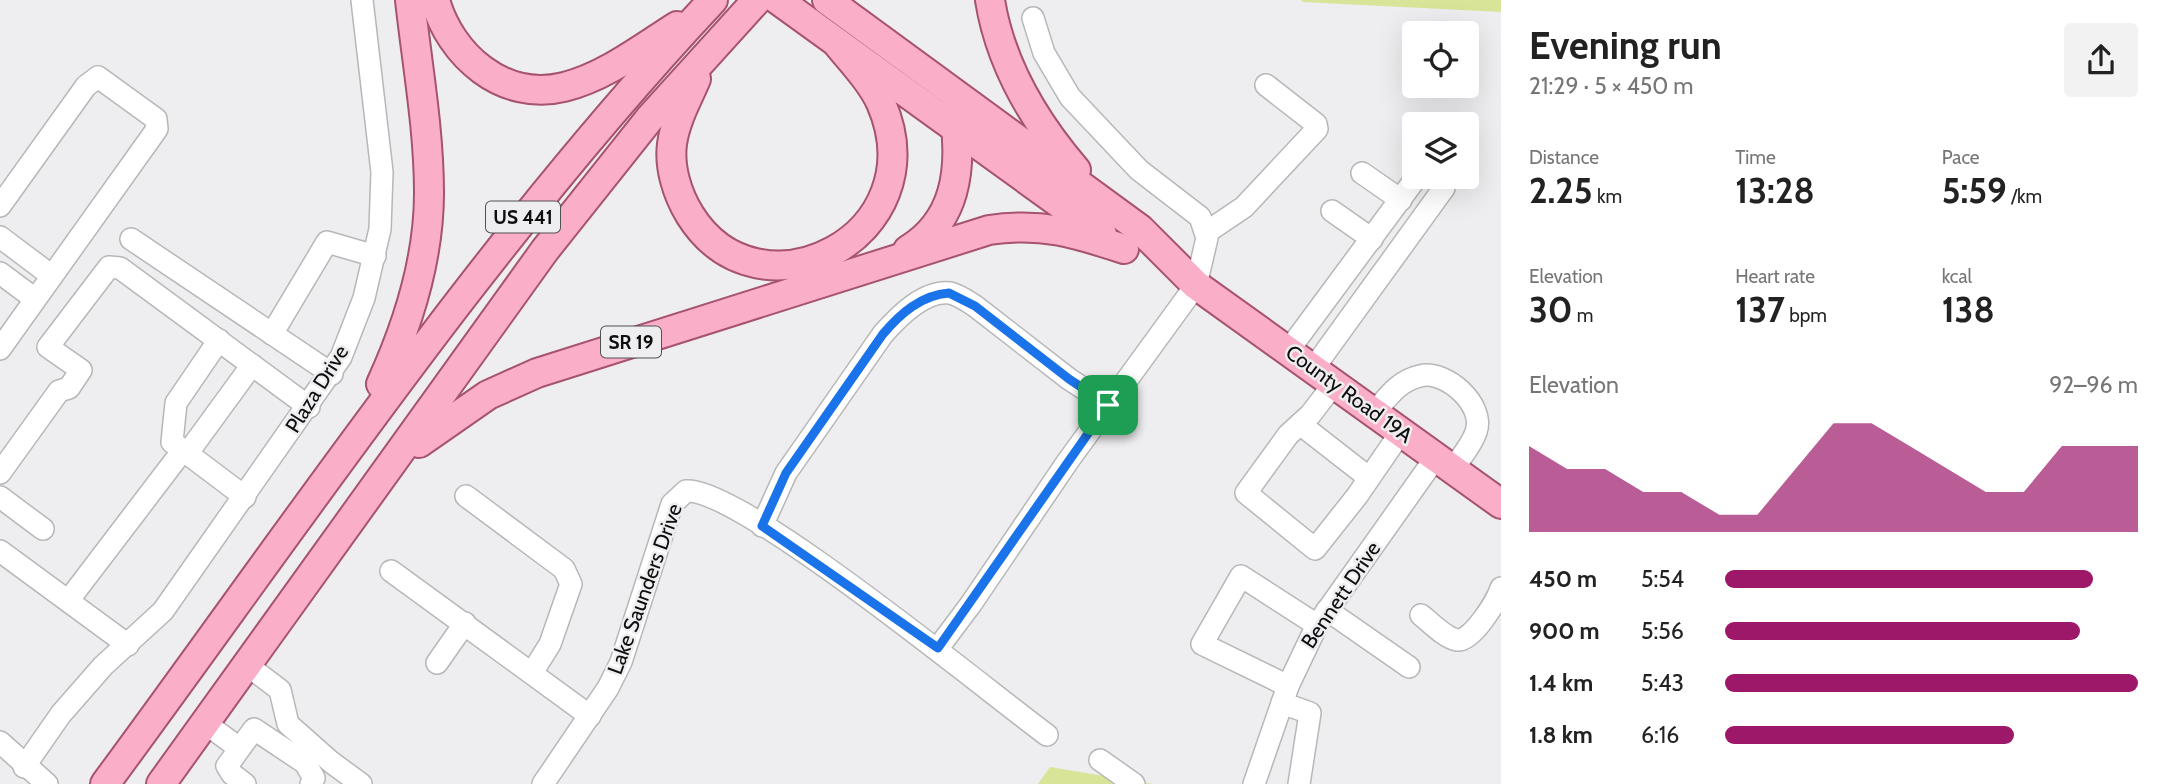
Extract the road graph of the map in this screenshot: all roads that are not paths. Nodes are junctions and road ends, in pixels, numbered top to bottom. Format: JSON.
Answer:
{"nodes":[{"id":1,"x":362,"y":0,"type":"edge"},
{"id":2,"x":410,"y":0,"type":"edge"},
{"id":3,"x":435,"y":0,"type":"edge"},
{"id":4,"x":757,"y":0,"type":"edge"},
{"id":5,"x":778,"y":0,"type":"edge"},
{"id":6,"x":990,"y":0,"type":"edge"},
{"id":7,"x":828,"y":1,"type":"edge"},
{"id":8,"x":710,"y":4,"type":"edge"},
{"id":9,"x":1032,"y":18,"type":"dead end"},
{"id":10,"x":837,"y":43,"type":"junction"},
{"id":11,"x":707,"y":54,"type":"junction"},
{"id":12,"x":940,"y":83,"type":"junction"},
{"id":13,"x":1266,"y":85,"type":"dead end"},
{"id":14,"x":957,"y":130,"type":"junction"},
{"id":15,"x":1362,"y":173,"type":"dead end"},
{"id":16,"x":1408,"y":189,"type":"edge"},
{"id":17,"x":1443,"y":189,"type":"edge"},
{"id":18,"x":1100,"y":199,"type":"junction"},
{"id":19,"x":1401,"y":200,"type":"junction"},
{"id":20,"x":0,"y":206,"type":"edge"},
{"id":21,"x":1332,"y":211,"type":"dead end"},
{"id":22,"x":1206,"y":232,"type":"junction"},
{"id":23,"x":0,"y":237,"type":"edge"},
{"id":24,"x":131,"y":239,"type":"dead end"},
{"id":25,"x":1372,"y":239,"type":"junction"},
{"id":26,"x":1124,"y":250,"type":"junction"},
{"id":27,"x":375,"y":256,"type":"junction"},
{"id":28,"x":890,"y":261,"type":"junction"},
{"id":29,"x":0,"y":273,"type":"edge"},
{"id":30,"x":52,"y":276,"type":"junction"},
{"id":31,"x":1196,"y":285,"type":"junction"},
{"id":32,"x":35,"y":299,"type":"junction"},
{"id":33,"x":17,"y":325,"type":"junction"},
{"id":34,"x":272,"y":334,"type":"junction"},
{"id":35,"x":219,"y":340,"type":"junction"},
{"id":36,"x":48,"y":347,"type":"junction"},
{"id":37,"x":0,"y":349,"type":"edge"},
{"id":38,"x":1288,"y":351,"type":"junction"},
{"id":39,"x":252,"y":365,"type":"junction"},
{"id":40,"x":332,"y":374,"type":"junction"},
{"id":41,"x":1324,"y":377,"type":"junction"},
{"id":42,"x":1108,"y":405,"type":"junction"},
{"id":43,"x":309,"y":407,"type":"junction"},
{"id":44,"x":1374,"y":412,"type":"junction"},
{"id":45,"x":1300,"y":424,"type":"junction"},
{"id":46,"x":1401,"y":432,"type":"junction"},
{"id":47,"x":355,"y":439,"type":"junction"},
{"id":48,"x":7,"y":450,"type":"edge"},
{"id":49,"x":185,"y":452,"type":"junction"},
{"id":50,"x":1444,"y":463,"type":"junction"},
{"id":51,"x":392,"y":465,"type":"junction"},
{"id":52,"x":0,"y":472,"type":"edge"},
{"id":53,"x":1368,"y":477,"type":"junction"},
{"id":54,"x":245,"y":496,"type":"junction"},
{"id":55,"x":466,"y":496,"type":"dead end"},
{"id":56,"x":0,"y":497,"type":"edge"},
{"id":57,"x":1501,"y":504,"type":"edge"},
{"id":58,"x":762,"y":526,"type":"junction"},
{"id":59,"x":43,"y":529,"type":"dead end"},
{"id":60,"x":0,"y":551,"type":"edge"},
{"id":61,"x":391,"y":571,"type":"dead end"},
{"id":62,"x":1501,"y":588,"type":"edge"},
{"id":63,"x":68,"y":601,"type":"junction"},
{"id":64,"x":1421,"y":615,"type":"dead end"},
{"id":65,"x":1322,"y":618,"type":"junction"},
{"id":66,"x":466,"y":623,"type":"junction"},
{"id":67,"x":128,"y":645,"type":"junction"},
{"id":68,"x":938,"y":648,"type":"junction"},
{"id":69,"x":437,"y":663,"type":"dead end"},
{"id":70,"x":247,"y":665,"type":"junction"},
{"id":71,"x":1409,"y":667,"type":"dead end"},
{"id":72,"x":532,"y":673,"type":"junction"},
{"id":73,"x":1285,"y":695,"type":"junction"},
{"id":74,"x":160,"y":710,"type":"junction"},
{"id":75,"x":590,"y":716,"type":"junction"},
{"id":76,"x":205,"y":723,"type":"junction"},
{"id":77,"x":1047,"y":735,"type":"dead end"},
{"id":78,"x":0,"y":743,"type":"edge"},
{"id":79,"x":239,"y":748,"type":"junction"},
{"id":80,"x":1100,"y":760,"type":"dead end"},
{"id":81,"x":24,"y":767,"type":"junction"},
{"id":82,"x":47,"y":784,"type":"edge"},
{"id":83,"x":106,"y":784,"type":"edge"},
{"id":84,"x":127,"y":784,"type":"edge"},
{"id":85,"x":161,"y":784,"type":"edge"},
{"id":86,"x":245,"y":784,"type":"edge"},
{"id":87,"x":311,"y":784,"type":"edge"},
{"id":88,"x":361,"y":784,"type":"edge"},
{"id":89,"x":543,"y":784,"type":"edge"},
{"id":90,"x":1134,"y":784,"type":"edge"},
{"id":91,"x":1254,"y":784,"type":"edge"},
{"id":92,"x":1299,"y":784,"type":"edge"}],
"edges":[{"from":1,"to":27,"type":"street","name":"Plaza Drive"},
{"from":2,"to":47,"type":"main road"},
{"from":3,"to":8,"type":"main road"},
{"from":4,"to":11,"type":"main road","number":"US 441"},
{"from":5,"to":10,"type":"main road"},
{"from":6,"to":18,"type":"main road"},
{"from":7,"to":12,"type":"main road","number":"SR 19"},
{"from":8,"to":47,"type":"main road","number":"US 441"},
{"from":9,"to":22,"type":"street"},
{"from":10,"to":11,"type":"main road"},
{"from":10,"to":14,"type":"main road"},
{"from":11,"to":51,"type":"main road","number":"US 441"},
{"from":12,"to":14,"type":"main road","number":"SR 19"},
{"from":12,"to":18,"type":"main road"},
{"from":13,"to":22,"type":"street"},
{"from":14,"to":26,"type":"main road"},
{"from":14,"to":28,"type":"main road","number":"SR 19"},
{"from":15,"to":19,"type":"street"},
{"from":16,"to":19,"type":"street"},
{"from":17,"to":41,"type":"street"},
{"from":18,"to":31,"type":"main road"},
{"from":19,"to":25,"type":"street"},
{"from":20,"to":30,"type":"street"},
{"from":21,"to":25,"type":"street"},
{"from":22,"to":31,"type":"street"},
{"from":23,"to":30,"type":"street"},
{"from":24,"to":34,"type":"street"},
{"from":25,"to":38,"type":"street"},
{"from":26,"to":28,"type":"main road"},
{"from":26,"to":31,"type":"main road"},
{"from":27,"to":34,"type":"street"},
{"from":27,"to":40,"type":"street","name":"Plaza Drive"},
{"from":28,"to":51,"type":"main road","number":"SR 19"},
{"from":29,"to":32,"type":"street"},
{"from":30,"to":32,"type":"street"},
{"from":31,"to":38,"type":"main road","name":"County Road 19A"},
{"from":31,"to":42,"type":"street"},
{"from":32,"to":33,"type":"street"},
{"from":33,"to":36,"type":"street"},
{"from":33,"to":37,"type":"street"},
{"from":34,"to":40,"type":"street"},
{"from":35,"to":36,"type":"street"},
{"from":35,"to":39,"type":"street"},
{"from":35,"to":49,"type":"street"},
{"from":36,"to":48,"type":"street"},
{"from":38,"to":41,"type":"main road","name":"County Road 19A"},
{"from":39,"to":43,"type":"street"},
{"from":39,"to":49,"type":"street"},
{"from":40,"to":43,"type":"street","name":"Plaza Drive"},
{"from":41,"to":44,"type":"main road","name":"County Road 19A"},
{"from":41,"to":45,"type":"street"},
{"from":42,"to":58,"type":"street"},
{"from":42,"to":68,"type":"street"},
{"from":43,"to":54,"type":"street","name":"Plaza Drive"},
{"from":44,"to":46,"type":"main road","name":"County Road 19A"},
{"from":44,"to":50,"type":"street","name":"Bennett Drive"},
{"from":45,"to":53,"type":"street"},
{"from":45,"to":53,"type":"street"},
{"from":46,"to":50,"type":"main road","name":"County Road 19A"},
{"from":46,"to":53,"type":"street"},
{"from":47,"to":74,"type":"main road","number":"US 441"},
{"from":48,"to":52,"type":"street"},
{"from":49,"to":54,"type":"street"},
{"from":49,"to":63,"type":"street"},
{"from":50,"to":57,"type":"main road","name":"County Road 19A"},
{"from":50,"to":65,"type":"street","name":"Bennett Drive"},
{"from":51,"to":70,"type":"main road","number":"US 441"},
{"from":54,"to":67,"type":"street","name":"Plaza Drive"},
{"from":55,"to":72,"type":"street"},
{"from":56,"to":59,"type":"street"},
{"from":58,"to":68,"type":"street","name":"Lake Saunders Drive"},
{"from":58,"to":75,"type":"street","name":"Lake Saunders Drive"},
{"from":60,"to":63,"type":"street"},
{"from":61,"to":66,"type":"street"},
{"from":62,"to":64,"type":"street"},
{"from":63,"to":67,"type":"street"},
{"from":65,"to":71,"type":"street"},
{"from":65,"to":73,"type":"street","name":"Bennett Drive"},
{"from":65,"to":73,"type":"street"},
{"from":66,"to":69,"type":"street"},
{"from":66,"to":72,"type":"street"},
{"from":67,"to":81,"type":"street","name":"Plaza Drive"},
{"from":68,"to":77,"type":"street","name":"Lake Saunders Drive"},
{"from":70,"to":76,"type":"main road","number":"US 441"},
{"from":70,"to":88,"type":"street"},
{"from":72,"to":75,"type":"street"},
{"from":73,"to":91,"type":"street","name":"Bennett Drive"},
{"from":73,"to":92,"type":"street"},
{"from":74,"to":83,"type":"main road","number":"US 441"},
{"from":74,"to":84,"type":"main road"},
{"from":75,"to":89,"type":"street","name":"Lake Saunders Drive"},
{"from":76,"to":79,"type":"street"},
{"from":76,"to":85,"type":"main road","number":"US 441"},
{"from":78,"to":81,"type":"street"},
{"from":79,"to":86,"type":"street"},
{"from":79,"to":87,"type":"street"},
{"from":80,"to":90,"type":"street"},
{"from":81,"to":82,"type":"street"}]}
